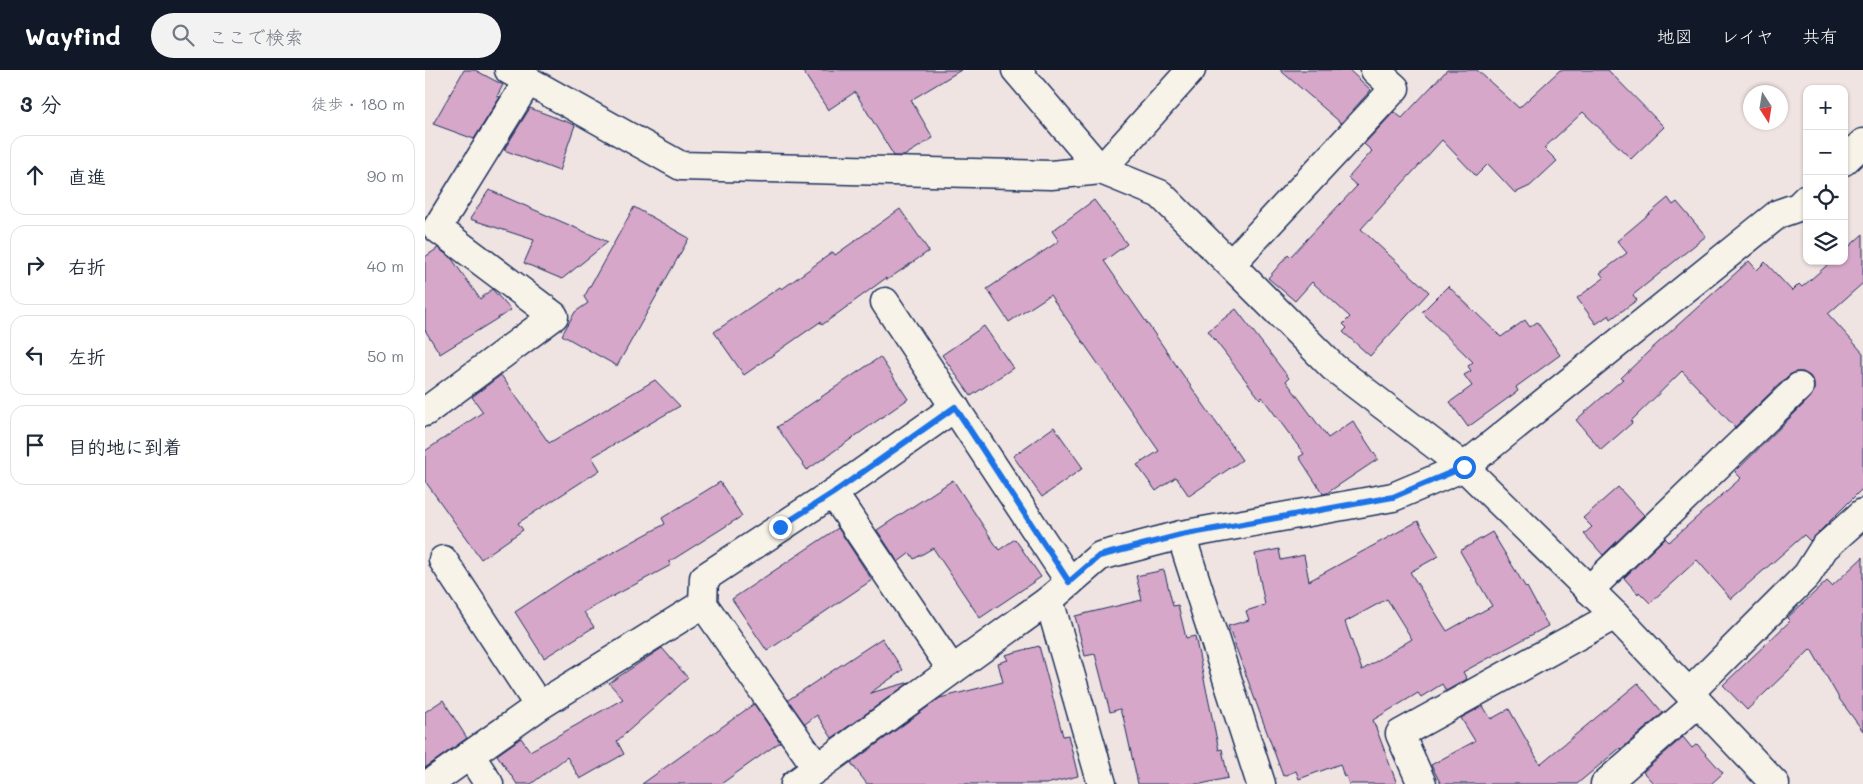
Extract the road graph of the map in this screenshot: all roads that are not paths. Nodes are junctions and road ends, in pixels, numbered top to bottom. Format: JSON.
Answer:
{"nodes":[{"id":1,"x":1016,"y":70,"type":"edge"},
{"id":2,"x":1191,"y":70,"type":"edge"},
{"id":3,"x":1375,"y":70,"type":"edge"},
{"id":4,"x":518,"y":75,"type":"edge"},
{"id":5,"x":1863,"y":143,"type":"edge"},
{"id":6,"x":1848,"y":157,"type":"edge"},
{"id":7,"x":1101,"y":170,"type":"junction"},
{"id":8,"x":1803,"y":202,"type":"edge"},
{"id":9,"x":1231,"y":264,"type":"junction"},
{"id":10,"x":885,"y":302,"type":"dead end"},
{"id":11,"x":1799,"y":388,"type":"dead end"},
{"id":12,"x":955,"y":407,"type":"junction"},
{"id":13,"x":425,"y":412,"type":"edge"},
{"id":14,"x":1464,"y":467,"type":"junction"},
{"id":15,"x":833,"y":493,"type":"junction"},
{"id":16,"x":1863,"y":513,"type":"edge"},
{"id":17,"x":1181,"y":535,"type":"junction"},
{"id":18,"x":443,"y":560,"type":"dead end"},
{"id":19,"x":1069,"y":582,"type":"junction"},
{"id":20,"x":1589,"y":590,"type":"junction"},
{"id":21,"x":1049,"y":600,"type":"junction"},
{"id":22,"x":703,"y":604,"type":"junction"},
{"id":23,"x":1615,"y":615,"type":"junction"},
{"id":24,"x":951,"y":670,"type":"junction"},
{"id":25,"x":1694,"y":698,"type":"junction"},
{"id":26,"x":539,"y":706,"type":"junction"},
{"id":27,"x":470,"y":755,"type":"junction"},
{"id":28,"x":817,"y":768,"type":"junction"},
{"id":29,"x":429,"y":784,"type":"edge"},
{"id":30,"x":489,"y":784,"type":"edge"},
{"id":31,"x":795,"y":784,"type":"edge"},
{"id":32,"x":1101,"y":784,"type":"edge"},
{"id":33,"x":1261,"y":784,"type":"edge"},
{"id":34,"x":1423,"y":784,"type":"edge"},
{"id":35,"x":1605,"y":784,"type":"edge"},
{"id":36,"x":1775,"y":784,"type":"edge"}],
"edges":[{"from":1,"to":7,"type":"street"},
{"from":2,"to":7,"type":"street"},
{"from":3,"to":9,"type":"street"},
{"from":4,"to":7,"type":"street"},
{"from":4,"to":13,"type":"street"},
{"from":5,"to":6,"type":"street"},
{"from":7,"to":9,"type":"street"},
{"from":8,"to":14,"type":"street"},
{"from":9,"to":14,"type":"street"},
{"from":10,"to":12,"type":"street"},
{"from":11,"to":20,"type":"street"},
{"from":12,"to":15,"type":"street"},
{"from":12,"to":19,"type":"street"},
{"from":14,"to":17,"type":"street"},
{"from":14,"to":20,"type":"street"},
{"from":15,"to":22,"type":"street"},
{"from":15,"to":24,"type":"street"},
{"from":16,"to":25,"type":"street"},
{"from":17,"to":19,"type":"street"},
{"from":17,"to":33,"type":"street"},
{"from":18,"to":26,"type":"street"},
{"from":19,"to":21,"type":"street"},
{"from":20,"to":23,"type":"street"},
{"from":21,"to":24,"type":"street"},
{"from":21,"to":32,"type":"street"},
{"from":22,"to":26,"type":"street"},
{"from":22,"to":28,"type":"street"},
{"from":23,"to":25,"type":"street"},
{"from":23,"to":34,"type":"street"},
{"from":24,"to":28,"type":"street"},
{"from":25,"to":35,"type":"street"},
{"from":25,"to":36,"type":"street"},
{"from":26,"to":27,"type":"street"},
{"from":27,"to":29,"type":"street"},
{"from":27,"to":30,"type":"street"},
{"from":28,"to":31,"type":"street"}]}
